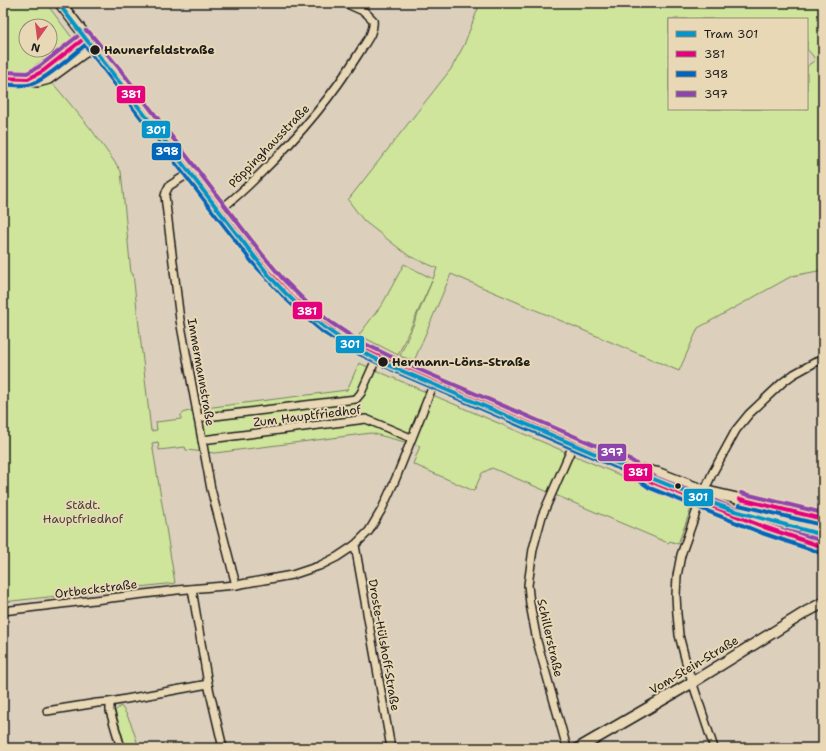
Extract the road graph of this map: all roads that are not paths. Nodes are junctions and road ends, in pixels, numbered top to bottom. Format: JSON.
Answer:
{"nodes":[{"id":1,"x":60,"y":3,"type":"edge"},
{"id":2,"x":345,"y":3,"type":"edge"},
{"id":3,"x":86,"y":38,"type":"junction"},
{"id":4,"x":94,"y":47,"type":"junction"},
{"id":5,"x":3,"y":78,"type":"edge"},
{"id":6,"x":11,"y":79,"type":"junction"},
{"id":7,"x":191,"y":172,"type":"junction"},
{"id":8,"x":220,"y":210,"type":"junction"},
{"id":9,"x":377,"y":357,"type":"junction"},
{"id":10,"x":823,"y":358,"type":"edge"},
{"id":11,"x":434,"y":383,"type":"junction"},
{"id":12,"x":198,"y":418,"type":"junction"},
{"id":13,"x":412,"y":438,"type":"junction"},
{"id":14,"x":202,"y":440,"type":"junction"},
{"id":15,"x":574,"y":443,"type":"junction"},
{"id":16,"x":630,"y":467,"type":"junction"},
{"id":17,"x":705,"y":491,"type":"junction"},
{"id":18,"x":700,"y":502,"type":"junction"},
{"id":19,"x":823,"y":519,"type":"edge"},
{"id":20,"x":355,"y":545,"type":"junction"},
{"id":21,"x":823,"y":547,"type":"edge"},
{"id":22,"x":236,"y":585,"type":"junction"},
{"id":23,"x":192,"y":589,"type":"junction"},
{"id":24,"x":823,"y":603,"type":"edge"},
{"id":25,"x":3,"y":611,"type":"edge"},
{"id":26,"x":693,"y":682,"type":"junction"},
{"id":27,"x":208,"y":684,"type":"junction"},
{"id":28,"x":110,"y":702,"type":"junction"},
{"id":29,"x":47,"y":711,"type":"dead end"},
{"id":30,"x":121,"y":748,"type":"edge"},
{"id":31,"x":223,"y":748,"type":"edge"},
{"id":32,"x":392,"y":748,"type":"edge"},
{"id":33,"x":567,"y":748,"type":"edge"},
{"id":34,"x":579,"y":748,"type":"edge"},
{"id":35,"x":714,"y":748,"type":"edge"}],
"edges":[{"from":1,"to":3,"type":"main road"},
{"from":2,"to":8,"type":"street","name":"Pöppinghausstraße"},
{"from":3,"to":4,"type":"main road"},
{"from":3,"to":6,"type":"street"},
{"from":4,"to":6,"type":"street"},
{"from":4,"to":7,"type":"main road"},
{"from":5,"to":6,"type":"street"},
{"from":7,"to":8,"type":"main road"},
{"from":7,"to":12,"type":"street","name":"Immermannstraße"},
{"from":8,"to":9,"type":"main road"},
{"from":9,"to":11,"type":"main road"},
{"from":9,"to":12,"type":"street","name":"Zum Hauptfriedhof"},
{"from":10,"to":17,"type":"street"},
{"from":11,"to":13,"type":"street"},
{"from":11,"to":15,"type":"main road"},
{"from":12,"to":14,"type":"street","name":"Immermannstraße"},
{"from":13,"to":14,"type":"street","name":"Zum Hauptfriedhof"},
{"from":13,"to":20,"type":"street"},
{"from":14,"to":22,"type":"street","name":"Immermannstraße"},
{"from":15,"to":16,"type":"main road"},
{"from":15,"to":33,"type":"street","name":"Schillerstraße"},
{"from":16,"to":17,"type":"main road"},
{"from":16,"to":18,"type":"main road"},
{"from":17,"to":18,"type":"street"},
{"from":17,"to":19,"type":"main road"},
{"from":18,"to":21,"type":"main road"},
{"from":18,"to":26,"type":"street"},
{"from":20,"to":22,"type":"street"},
{"from":20,"to":32,"type":"street","name":"Droste-Hülshoff-Straße"},
{"from":22,"to":23,"type":"street"},
{"from":23,"to":25,"type":"street","name":"Ortbeckstraße"},
{"from":23,"to":27,"type":"street"},
{"from":24,"to":26,"type":"main road","name":"Vom-Stein-Straße"},
{"from":26,"to":34,"type":"main road","name":"Vom-Stein-Straße"},
{"from":26,"to":35,"type":"street"},
{"from":27,"to":28,"type":"street"},
{"from":27,"to":31,"type":"street"},
{"from":28,"to":29,"type":"street"},
{"from":28,"to":30,"type":"street"}]}
